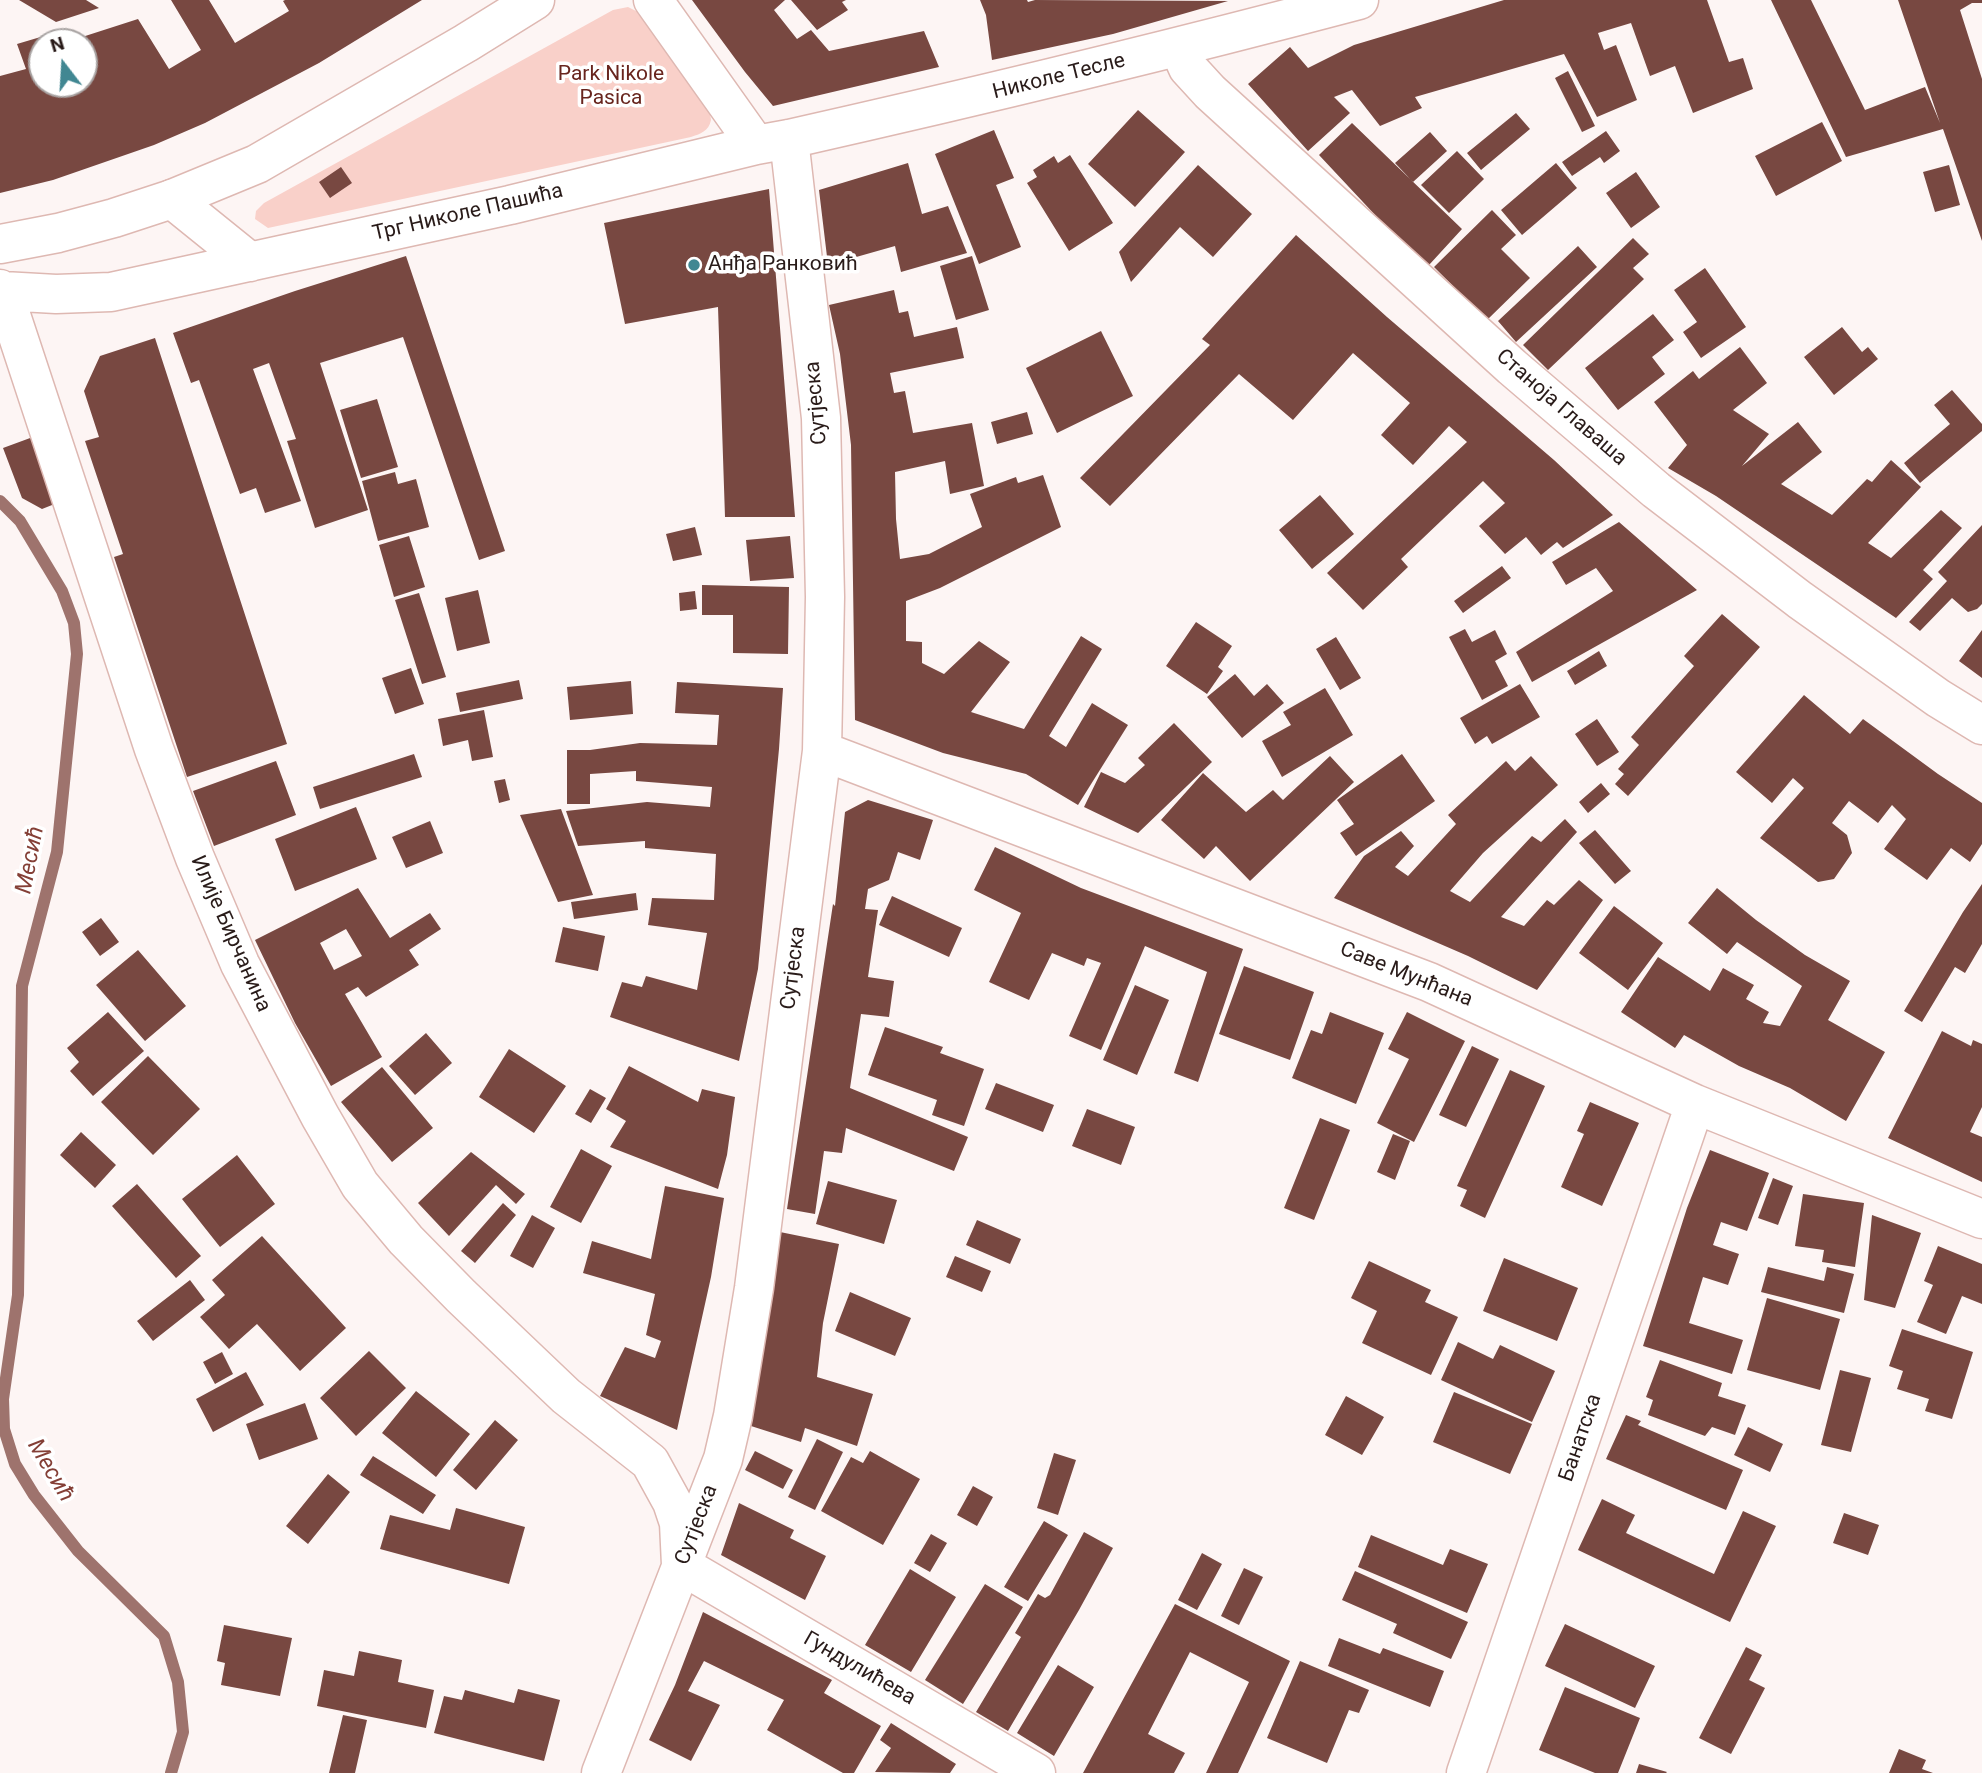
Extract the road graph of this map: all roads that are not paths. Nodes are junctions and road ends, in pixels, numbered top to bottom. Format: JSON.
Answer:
{"nodes":[{"id":1,"x":535,"y":0,"type":"edge"},
{"id":2,"x":653,"y":0,"type":"edge"},
{"id":3,"x":1359,"y":0,"type":"edge"},
{"id":4,"x":1179,"y":48,"type":"junction"},
{"id":5,"x":773,"y":142,"type":"junction"},
{"id":6,"x":172,"y":199,"type":"junction"},
{"id":7,"x":0,"y":244,"type":"edge"},
{"id":8,"x":250,"y":262,"type":"junction"},
{"id":9,"x":2,"y":290,"type":"edge"},
{"id":10,"x":1982,"y":725,"type":"edge"},
{"id":11,"x":821,"y":751,"type":"junction"},
{"id":12,"x":1695,"y":1104,"type":"junction"},
{"id":13,"x":1982,"y":1219,"type":"edge"},
{"id":14,"x":723,"y":1459,"type":"junction"},
{"id":15,"x":650,"y":1462,"type":"junction"},
{"id":16,"x":681,"y":1565,"type":"junction"},
{"id":17,"x":601,"y":1773,"type":"edge"},
{"id":18,"x":1036,"y":1773,"type":"edge"},
{"id":19,"x":1466,"y":1773,"type":"edge"}],
"edges":[{"from":1,"to":6,"type":"street"},
{"from":2,"to":5,"type":"street"},
{"from":3,"to":4,"type":"street","name":"Николе Тесле"},
{"from":4,"to":5,"type":"street","name":"Николе Тесле"},
{"from":4,"to":10,"type":"street","name":"Станоја Главаша"},
{"from":5,"to":8,"type":"street","name":"Трг Николе Пашића"},
{"from":5,"to":11,"type":"street","name":"Сутјеска"},
{"from":6,"to":7,"type":"street"},
{"from":6,"to":8,"type":"street"},
{"from":8,"to":9,"type":"street","name":"Трг Николе Пашића"},
{"from":9,"to":15,"type":"street","name":"Илије Бирчанина"},
{"from":11,"to":12,"type":"street","name":"Саве Мунћана"},
{"from":11,"to":14,"type":"street","name":"Сутјеска"},
{"from":12,"to":13,"type":"street","name":"Саве Мунћана"},
{"from":12,"to":19,"type":"street","name":"Банатска"},
{"from":14,"to":15,"type":"street"},
{"from":14,"to":16,"type":"street","name":"Сутјеска"},
{"from":15,"to":16,"type":"street","name":"Илије Бирчанина"},
{"from":16,"to":17,"type":"street","name":"Сутјеска"},
{"from":16,"to":18,"type":"street","name":"Гундулићева"}]}
